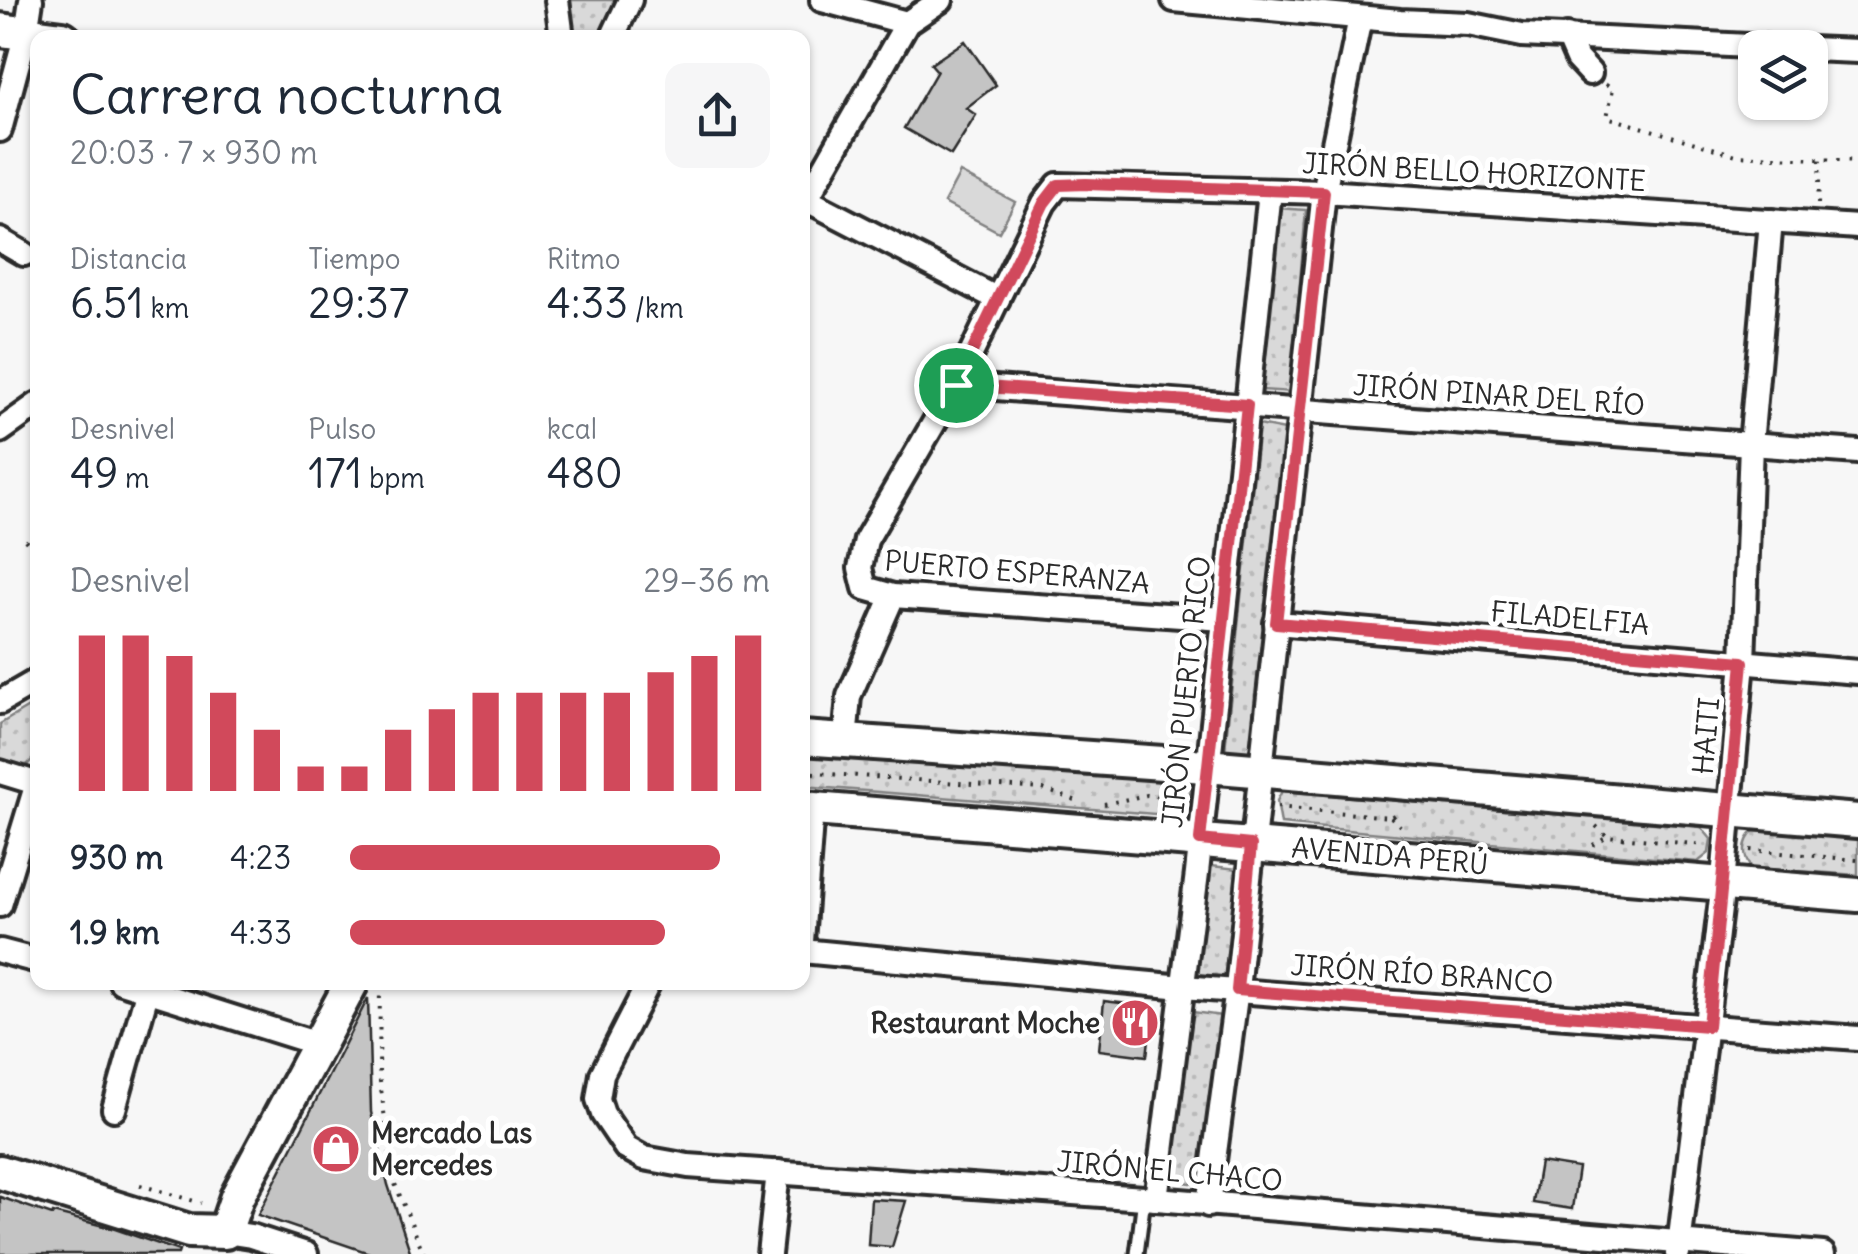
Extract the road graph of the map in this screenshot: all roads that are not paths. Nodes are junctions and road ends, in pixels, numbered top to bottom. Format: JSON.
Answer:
{"nodes":[{"id":1,"x":31,"y":0,"type":"edge"},
{"id":2,"x":558,"y":0,"type":"edge"},
{"id":3,"x":630,"y":0,"type":"edge"},
{"id":4,"x":822,"y":0,"type":"edge"},
{"id":5,"x":941,"y":0,"type":"edge"},
{"id":6,"x":1174,"y":0,"type":"edge"},
{"id":7,"x":1466,"y":0,"type":"edge"},
{"id":8,"x":879,"y":7,"type":"edge"},
{"id":9,"x":1358,"y":9,"type":"edge"},
{"id":10,"x":907,"y":23,"type":"junction"},
{"id":11,"x":1468,"y":24,"type":"junction"},
{"id":12,"x":561,"y":30,"type":"edge"},
{"id":13,"x":616,"y":30,"type":"edge"},
{"id":14,"x":13,"y":31,"type":"edge"},
{"id":15,"x":1567,"y":36,"type":"junction"},
{"id":16,"x":1738,"y":45,"type":"edge"},
{"id":17,"x":1828,"y":49,"type":"edge"},
{"id":18,"x":1858,"y":51,"type":"edge"},
{"id":19,"x":1590,"y":72,"type":"road end"},
{"id":20,"x":0,"y":130,"type":"edge"},
{"id":21,"x":1086,"y":184,"type":"joint"},
{"id":22,"x":1270,"y":191,"type":"junction"},
{"id":23,"x":1324,"y":192,"type":"junction"},
{"id":24,"x":810,"y":193,"type":"edge"},
{"id":25,"x":810,"y":207,"type":"edge"},
{"id":26,"x":1771,"y":220,"type":"junction"},
{"id":27,"x":1858,"y":227,"type":"edge"},
{"id":28,"x":0,"y":240,"type":"edge"},
{"id":29,"x":24,"y":254,"type":"dead end"},
{"id":30,"x":998,"y":299,"type":"junction"},
{"id":31,"x":956,"y":385,"type":"junction"},
{"id":32,"x":1247,"y":405,"type":"junction"},
{"id":33,"x":30,"y":410,"type":"edge"},
{"id":34,"x":1302,"y":411,"type":"junction"},
{"id":35,"x":0,"y":431,"type":"edge"},
{"id":36,"x":1751,"y":444,"type":"junction"},
{"id":37,"x":1858,"y":452,"type":"edge"},
{"id":38,"x":892,"y":596,"type":"junction"},
{"id":39,"x":1224,"y":619,"type":"junction"},
{"id":40,"x":1276,"y":623,"type":"junction"},
{"id":41,"x":1743,"y":662,"type":"junction"},
{"id":42,"x":1858,"y":672,"type":"edge"},
{"id":43,"x":30,"y":684,"type":"edge"},
{"id":44,"x":4,"y":695,"type":"edge"},
{"id":45,"x":810,"y":739,"type":"edge"},
{"id":46,"x":845,"y":741,"type":"junction"},
{"id":47,"x":1206,"y":766,"type":"junction"},
{"id":48,"x":0,"y":772,"type":"edge"},
{"id":49,"x":1260,"y":772,"type":"junction"},
{"id":50,"x":30,"y":780,"type":"edge"},
{"id":51,"x":30,"y":805,"type":"edge"},
{"id":52,"x":810,"y":808,"type":"edge"},
{"id":53,"x":1730,"y":812,"type":"junction"},
{"id":54,"x":1858,"y":821,"type":"edge"},
{"id":55,"x":1200,"y":840,"type":"junction"},
{"id":56,"x":1251,"y":845,"type":"junction"},
{"id":57,"x":1724,"y":884,"type":"junction"},
{"id":58,"x":1858,"y":895,"type":"edge"},
{"id":59,"x":0,"y":905,"type":"edge"},
{"id":60,"x":0,"y":951,"type":"edge"},
{"id":61,"x":810,"y":952,"type":"edge"},
{"id":62,"x":30,"y":959,"type":"edge"},
{"id":63,"x":1184,"y":986,"type":"junction"},
{"id":64,"x":148,"y":990,"type":"edge"},
{"id":65,"x":161,"y":990,"type":"edge"},
{"id":66,"x":348,"y":990,"type":"edge"},
{"id":67,"x":645,"y":990,"type":"edge"},
{"id":68,"x":1237,"y":990,"type":"junction"},
{"id":69,"x":1708,"y":1026,"type":"junction"},
{"id":70,"x":1858,"y":1038,"type":"edge"},
{"id":71,"x":318,"y":1044,"type":"junction"},
{"id":72,"x":114,"y":1109,"type":"dead end"},
{"id":73,"x":0,"y":1172,"type":"edge"},
{"id":74,"x":778,"y":1172,"type":"junction"},
{"id":75,"x":1150,"y":1199,"type":"junction"},
{"id":76,"x":1208,"y":1205,"type":"junction"},
{"id":77,"x":225,"y":1232,"type":"junction"},
{"id":78,"x":1679,"y":1247,"type":"edge"},
{"id":79,"x":306,"y":1254,"type":"edge"},
{"id":80,"x":769,"y":1254,"type":"edge"},
{"id":81,"x":1138,"y":1254,"type":"edge"},
{"id":82,"x":1823,"y":1254,"type":"edge"}],
"edges":[{"from":1,"to":14,"type":"street"},
{"from":2,"to":12,"type":"street"},
{"from":3,"to":13,"type":"street"},
{"from":4,"to":8,"type":"street"},
{"from":5,"to":10,"type":"street"},
{"from":6,"to":9,"type":"street"},
{"from":7,"to":11,"type":"street"},
{"from":8,"to":10,"type":"street"},
{"from":9,"to":11,"type":"street"},
{"from":9,"to":23,"type":"street"},
{"from":10,"to":24,"type":"street"},
{"from":11,"to":15,"type":"street"},
{"from":14,"to":20,"type":"street"},
{"from":15,"to":16,"type":"street"},
{"from":15,"to":19,"type":"street"},
{"from":17,"to":18,"type":"street"},
{"from":21,"to":22,"type":"street","name":"JIRÓN BELLO HORIZONTE"},
{"from":21,"to":30,"type":"street","name":"PUERTO ESPERANZA"},
{"from":22,"to":23,"type":"street","name":"JIRÓN BELLO HORIZONTE"},
{"from":22,"to":32,"type":"street","name":"JIRÓN PUERTO RICO"},
{"from":23,"to":26,"type":"street","name":"JIRÓN BELLO HORIZONTE"},
{"from":23,"to":34,"type":"street"},
{"from":25,"to":30,"type":"street"},
{"from":26,"to":27,"type":"street","name":"JIRÓN BELLO HORIZONTE"},
{"from":26,"to":36,"type":"street","name":"HAITI"},
{"from":28,"to":29,"type":"street"},
{"from":30,"to":31,"type":"street","name":"PUERTO ESPERANZA"},
{"from":31,"to":32,"type":"street","name":"JIRÓN PINAR DEL RÍO"},
{"from":31,"to":38,"type":"street","name":"PUERTO ESPERANZA"},
{"from":32,"to":34,"type":"street","name":"JIRÓN PINAR DEL RÍO"},
{"from":32,"to":39,"type":"street","name":"JIRÓN PUERTO RICO"},
{"from":33,"to":35,"type":"street"},
{"from":34,"to":36,"type":"street","name":"JIRÓN PINAR DEL RÍO"},
{"from":34,"to":40,"type":"street"},
{"from":36,"to":37,"type":"street","name":"JIRÓN PINAR DEL RÍO"},
{"from":36,"to":41,"type":"street","name":"HAITI"},
{"from":38,"to":39,"type":"street","name":"PUERTO ESPERANZA"},
{"from":38,"to":46,"type":"street"},
{"from":39,"to":47,"type":"street","name":"JIRÓN PUERTO RICO"},
{"from":40,"to":41,"type":"street","name":"FILADELFIA"},
{"from":40,"to":49,"type":"street"},
{"from":41,"to":42,"type":"street","name":"FILADELFIA"},
{"from":41,"to":53,"type":"street","name":"HAITI"},
{"from":43,"to":44,"type":"street"},
{"from":45,"to":46,"type":"main road"},
{"from":46,"to":47,"type":"main road"},
{"from":47,"to":49,"type":"main road"},
{"from":47,"to":55,"type":"street","name":"JIRÓN PUERTO RICO"},
{"from":48,"to":50,"type":"street"},
{"from":49,"to":53,"type":"main road"},
{"from":49,"to":56,"type":"street"},
{"from":51,"to":59,"type":"street"},
{"from":52,"to":55,"type":"main road","name":"AVENIDA PERÚ"},
{"from":53,"to":54,"type":"main road"},
{"from":53,"to":57,"type":"street","name":"HAITI"},
{"from":55,"to":56,"type":"main road","name":"AVENIDA PERÚ"},
{"from":55,"to":63,"type":"street","name":"JIRÓN PUERTO RICO"},
{"from":56,"to":57,"type":"main road","name":"AVENIDA PERÚ"},
{"from":56,"to":68,"type":"street"},
{"from":57,"to":58,"type":"main road","name":"AVENIDA PERÚ"},
{"from":57,"to":69,"type":"street","name":"HAITI"},
{"from":60,"to":62,"type":"street"},
{"from":61,"to":63,"type":"street","name":"JIRÓN RÍO BRANCO"},
{"from":63,"to":68,"type":"street","name":"JIRÓN RÍO BRANCO"},
{"from":63,"to":75,"type":"street","name":"JIRÓN PUERTO RICO"},
{"from":64,"to":72,"type":"street"},
{"from":65,"to":71,"type":"street"},
{"from":66,"to":71,"type":"main road"},
{"from":67,"to":74,"type":"street","name":"JIRÓN EL CHACO"},
{"from":68,"to":69,"type":"street","name":"JIRÓN RÍO BRANCO"},
{"from":68,"to":76,"type":"street"},
{"from":69,"to":70,"type":"street","name":"JIRÓN RÍO BRANCO"},
{"from":69,"to":78,"type":"street","name":"HAITI"},
{"from":71,"to":77,"type":"main road"},
{"from":73,"to":77,"type":"main road"},
{"from":74,"to":75,"type":"street","name":"JIRÓN EL CHACO"},
{"from":74,"to":80,"type":"street"},
{"from":75,"to":76,"type":"street","name":"JIRÓN EL CHACO"},
{"from":75,"to":81,"type":"lane"},
{"from":76,"to":78,"type":"street","name":"JIRÓN EL CHACO"},
{"from":77,"to":79,"type":"street"},
{"from":78,"to":82,"type":"street","name":"JIRÓN EL CHACO"}]}
